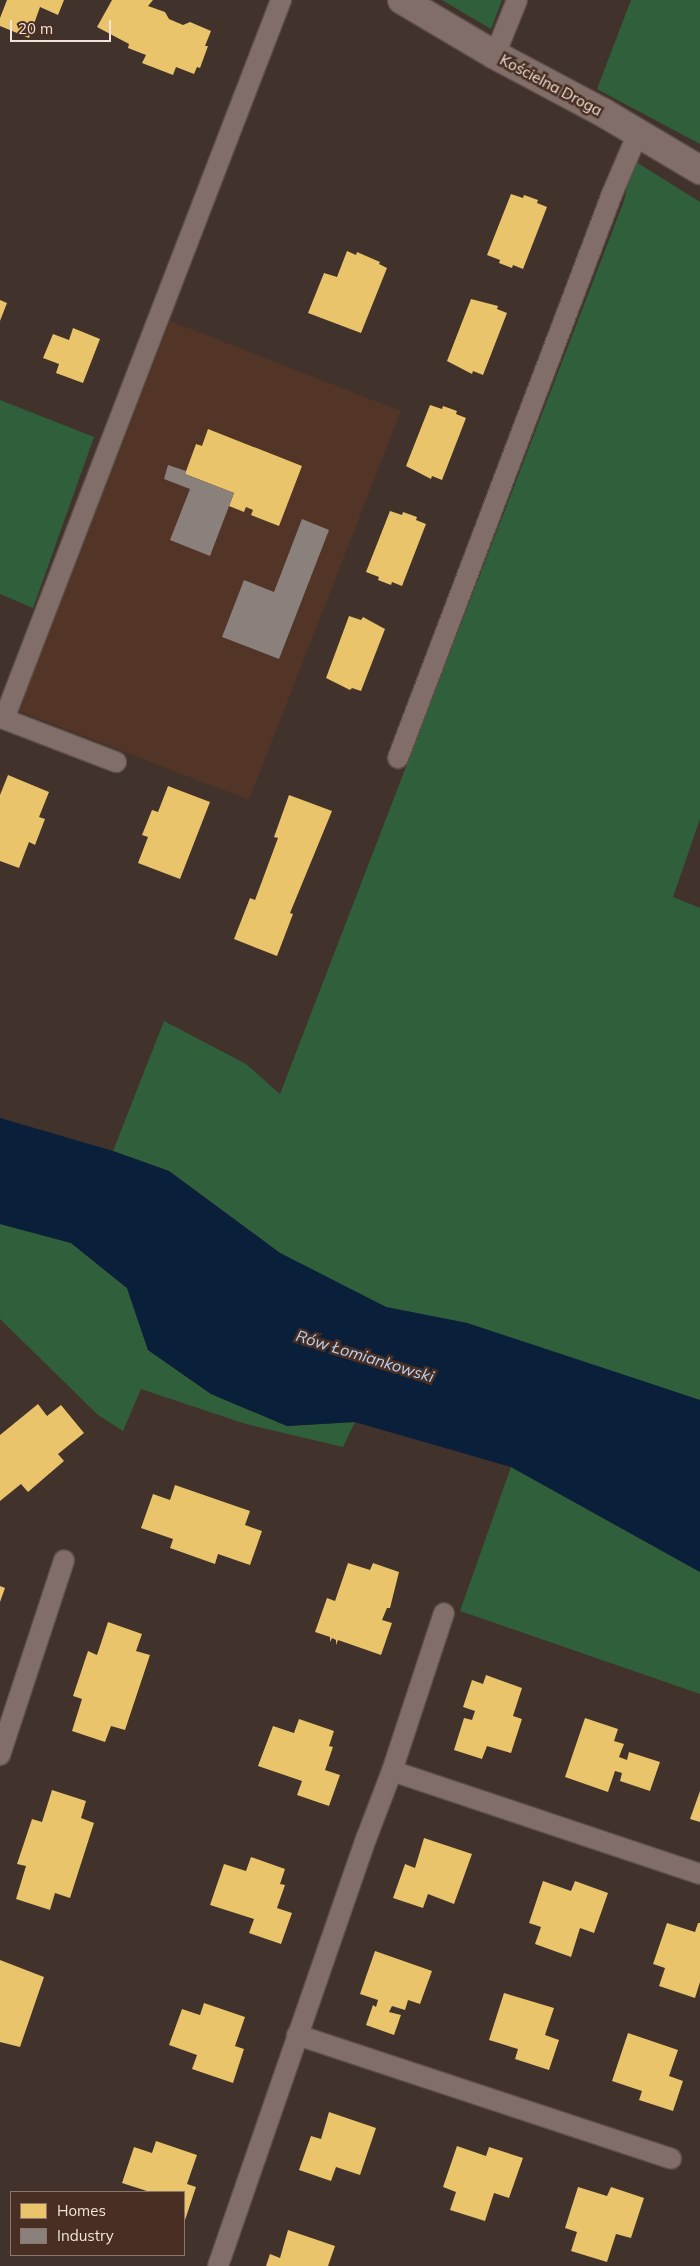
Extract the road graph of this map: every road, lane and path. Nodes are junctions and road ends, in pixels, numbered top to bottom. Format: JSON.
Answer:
{"nodes":[{"id":1,"x":281,"y":0,"type":"edge"},
{"id":2,"x":402,"y":0,"type":"edge"},
{"id":3,"x":517,"y":0,"type":"edge"},
{"id":4,"x":496,"y":56,"type":"junction"},
{"id":5,"x":638,"y":133,"type":"junction"},
{"id":6,"x":700,"y":170,"type":"edge"},
{"id":7,"x":398,"y":758,"type":"dead end"},
{"id":8,"x":116,"y":762,"type":"dead end"},
{"id":9,"x":64,"y":1560,"type":"dead end"},
{"id":10,"x":444,"y":1613,"type":"dead end"},
{"id":11,"x":0,"y":1755,"type":"edge"},
{"id":12,"x":392,"y":1771,"type":"junction"},
{"id":13,"x":700,"y":1874,"type":"edge"},
{"id":14,"x":297,"y":2036,"type":"junction"},
{"id":15,"x":671,"y":2159,"type":"dead end"},
{"id":16,"x":218,"y":2266,"type":"edge"}],
"edges":[{"from":1,"to":8,"type":"lane"},
{"from":2,"to":4,"type":"street","name":"Kościelna Droga"},
{"from":3,"to":4,"type":"lane"},
{"from":4,"to":5,"type":"street","name":"Kościelna Droga"},
{"from":5,"to":6,"type":"street","name":"Kościelna Droga"},
{"from":5,"to":7,"type":"lane"},
{"from":9,"to":11,"type":"lane"},
{"from":10,"to":12,"type":"lane"},
{"from":12,"to":13,"type":"lane"},
{"from":12,"to":14,"type":"lane"},
{"from":14,"to":15,"type":"lane"},
{"from":14,"to":16,"type":"lane"}]}
